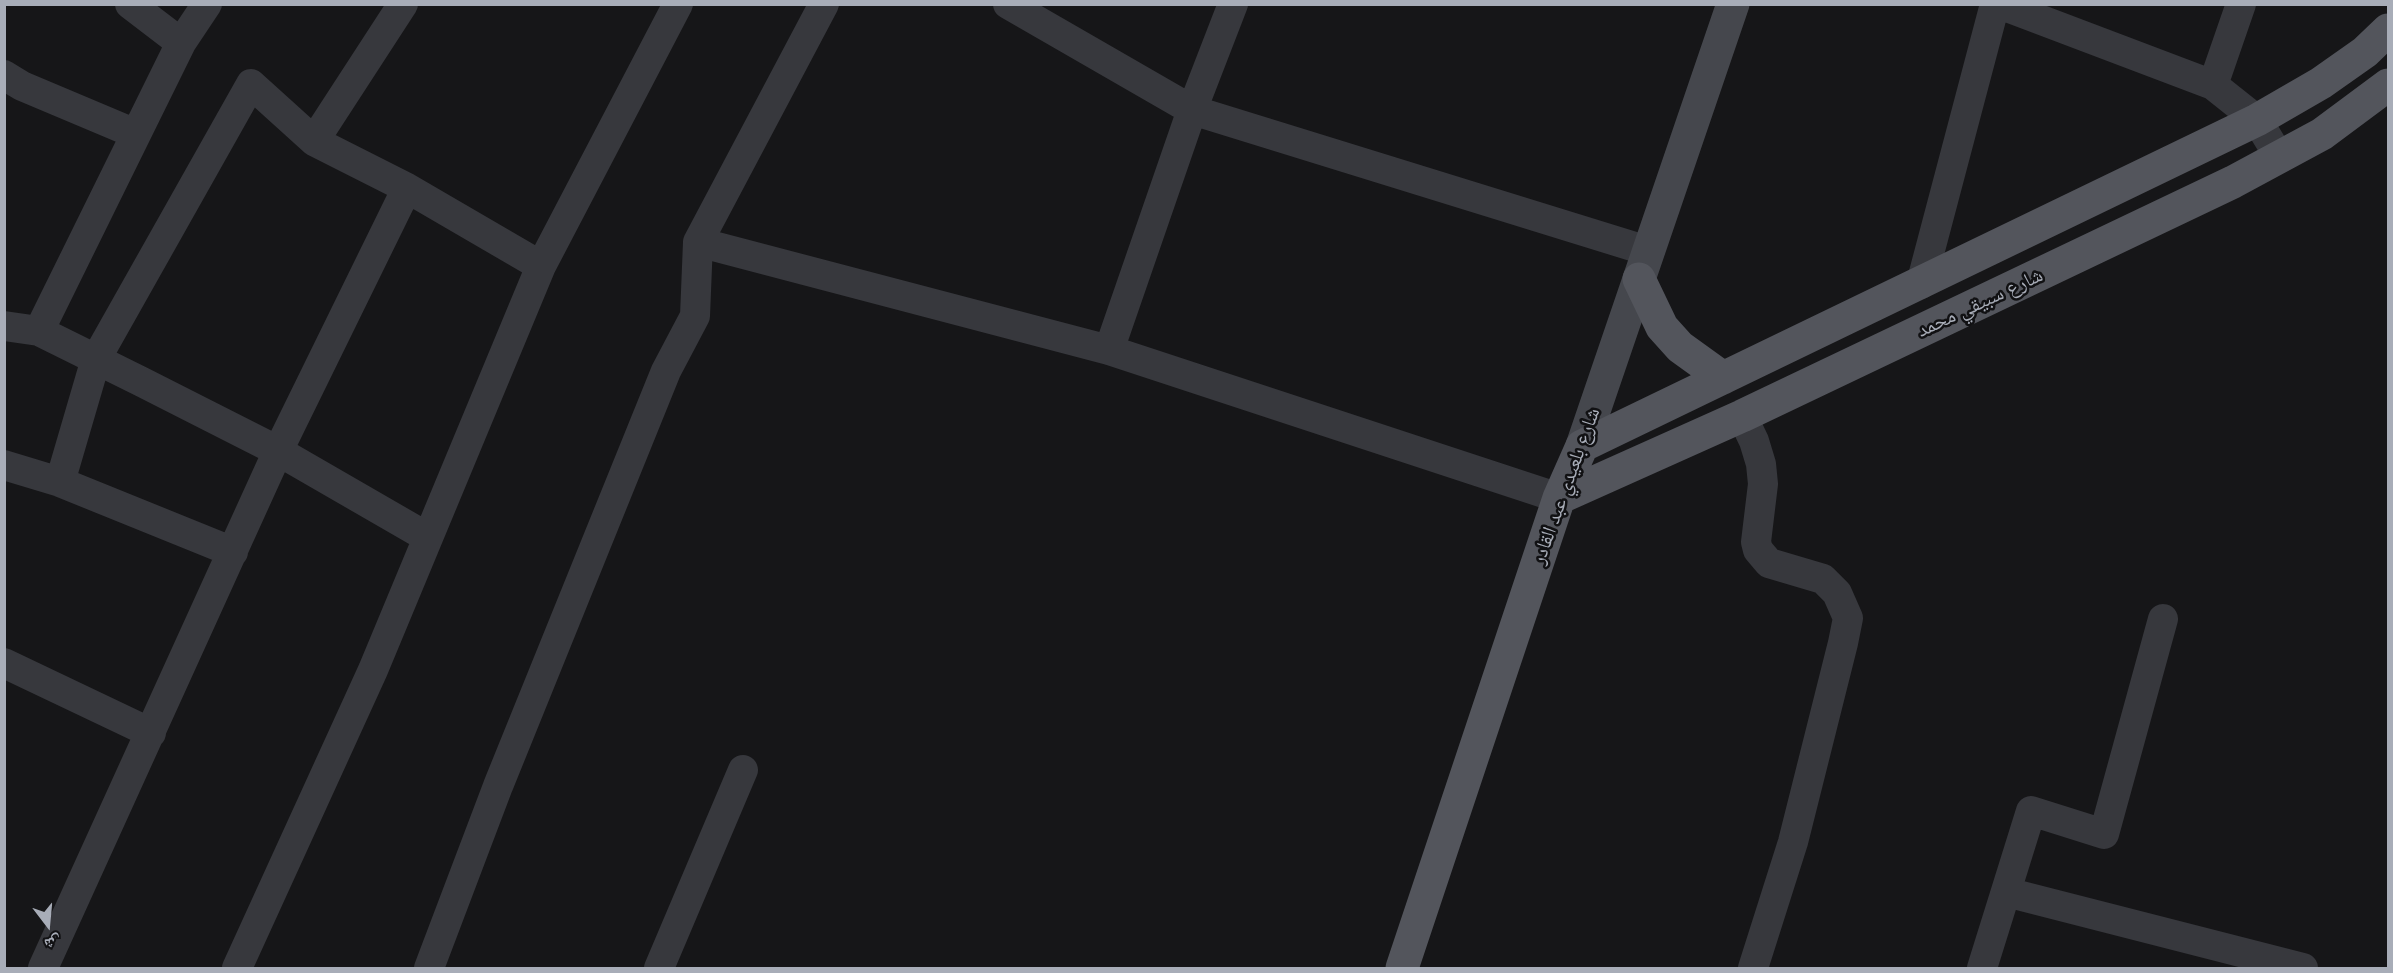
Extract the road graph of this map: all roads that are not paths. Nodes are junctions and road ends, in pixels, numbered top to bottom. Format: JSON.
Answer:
{"nodes":[{"id":1,"x":130,"y":4,"type":"edge"},
{"id":2,"x":207,"y":4,"type":"edge"},
{"id":3,"x":403,"y":4,"type":"edge"},
{"id":4,"x":678,"y":4,"type":"edge"},
{"id":5,"x":825,"y":4,"type":"edge"},
{"id":6,"x":1008,"y":4,"type":"edge"},
{"id":7,"x":1233,"y":4,"type":"edge"},
{"id":8,"x":1733,"y":4,"type":"edge"},
{"id":9,"x":1997,"y":4,"type":"edge"},
{"id":10,"x":2241,"y":4,"type":"edge"},
{"id":11,"x":2388,"y":30,"type":"edge"},
{"id":12,"x":181,"y":43,"type":"junction"},
{"id":13,"x":4,"y":75,"type":"edge"},
{"id":14,"x":2213,"y":85,"type":"junction"},
{"id":15,"x":2388,"y":85,"type":"edge"},
{"id":16,"x":1192,"y":110,"type":"junction"},
{"id":17,"x":2257,"y":120,"type":"junction"},
{"id":18,"x":136,"y":134,"type":"junction"},
{"id":19,"x":314,"y":141,"type":"junction"},
{"id":20,"x":2280,"y":158,"type":"junction"},
{"id":21,"x":407,"y":188,"type":"junction"},
{"id":22,"x":698,"y":242,"type":"junction"},
{"id":23,"x":1643,"y":265,"type":"junction"},
{"id":24,"x":541,"y":266,"type":"junction"},
{"id":25,"x":1921,"y":284,"type":"junction"},
{"id":26,"x":4,"y":327,"type":"edge"},
{"id":27,"x":39,"y":331,"type":"junction"},
{"id":28,"x":1109,"y":350,"type":"junction"},
{"id":29,"x":96,"y":359,"type":"junction"},
{"id":30,"x":1723,"y":378,"type":"junction"},
{"id":31,"x":1743,"y":416,"type":"junction"},
{"id":32,"x":1582,"y":446,"type":"junction"},
{"id":33,"x":278,"y":452,"type":"junction"},
{"id":34,"x":4,"y":465,"type":"edge"},
{"id":35,"x":60,"y":482,"type":"junction"},
{"id":36,"x":1559,"y":498,"type":"junction"},
{"id":37,"x":427,"y":537,"type":"junction"},
{"id":38,"x":233,"y":552,"type":"junction"},
{"id":39,"x":2163,"y":619,"type":"dead end"},
{"id":40,"x":4,"y":663,"type":"edge"},
{"id":41,"x":151,"y":733,"type":"junction"},
{"id":42,"x":743,"y":770,"type":"dead end"},
{"id":43,"x":2006,"y":892,"type":"junction"},
{"id":44,"x":43,"y":969,"type":"edge"},
{"id":45,"x":237,"y":969,"type":"edge"},
{"id":46,"x":429,"y":969,"type":"edge"},
{"id":47,"x":658,"y":969,"type":"edge"},
{"id":48,"x":1402,"y":969,"type":"edge"},
{"id":49,"x":1753,"y":969,"type":"edge"},
{"id":50,"x":1982,"y":969,"type":"edge"},
{"id":51,"x":2303,"y":969,"type":"edge"}],
"edges":[{"from":1,"to":12,"type":"street"},
{"from":2,"to":12,"type":"street"},
{"from":3,"to":19,"type":"street"},
{"from":4,"to":24,"type":"street"},
{"from":5,"to":22,"type":"street"},
{"from":6,"to":16,"type":"street"},
{"from":7,"to":16,"type":"street"},
{"from":8,"to":23,"type":"main road","name":"شارع بلعيدي عبد القادر"},
{"from":9,"to":14,"type":"street"},
{"from":9,"to":25,"type":"street"},
{"from":10,"to":14,"type":"street"},
{"from":11,"to":17,"type":"main road"},
{"from":12,"to":18,"type":"street"},
{"from":13,"to":18,"type":"street"},
{"from":14,"to":17,"type":"street"},
{"from":15,"to":20,"type":"main road","name":"شارع سبيقي محمد"},
{"from":16,"to":23,"type":"street"},
{"from":16,"to":28,"type":"street"},
{"from":17,"to":20,"type":"street"},
{"from":17,"to":25,"type":"main road"},
{"from":18,"to":27,"type":"street"},
{"from":19,"to":21,"type":"street"},
{"from":19,"to":29,"type":"street"},
{"from":20,"to":31,"type":"main road","name":"شارع سبيقي محمد"},
{"from":21,"to":24,"type":"street"},
{"from":21,"to":33,"type":"street"},
{"from":22,"to":28,"type":"street"},
{"from":22,"to":46,"type":"street"},
{"from":23,"to":30,"type":"main road"},
{"from":23,"to":32,"type":"main road","name":"شارع بلعيدي عبد القادر"},
{"from":24,"to":37,"type":"street"},
{"from":25,"to":30,"type":"main road"},
{"from":26,"to":27,"type":"street"},
{"from":27,"to":29,"type":"street"},
{"from":28,"to":36,"type":"street"},
{"from":29,"to":33,"type":"street"},
{"from":29,"to":35,"type":"street"},
{"from":30,"to":32,"type":"main road"},
{"from":31,"to":36,"type":"main road","name":"شارع سبيقي محمد"},
{"from":31,"to":49,"type":"street"},
{"from":32,"to":36,"type":"main road","name":"شارع بلعيدي عبد القادر"},
{"from":33,"to":37,"type":"street"},
{"from":33,"to":38,"type":"street"},
{"from":34,"to":35,"type":"street"},
{"from":35,"to":38,"type":"street"},
{"from":36,"to":48,"type":"main road","name":"شارع بلعيدي عبد القادر"},
{"from":37,"to":45,"type":"street"},
{"from":38,"to":41,"type":"street"},
{"from":39,"to":43,"type":"street"},
{"from":40,"to":41,"type":"street"},
{"from":41,"to":44,"type":"street"},
{"from":42,"to":47,"type":"street"},
{"from":43,"to":50,"type":"street"},
{"from":43,"to":51,"type":"street"}]}
